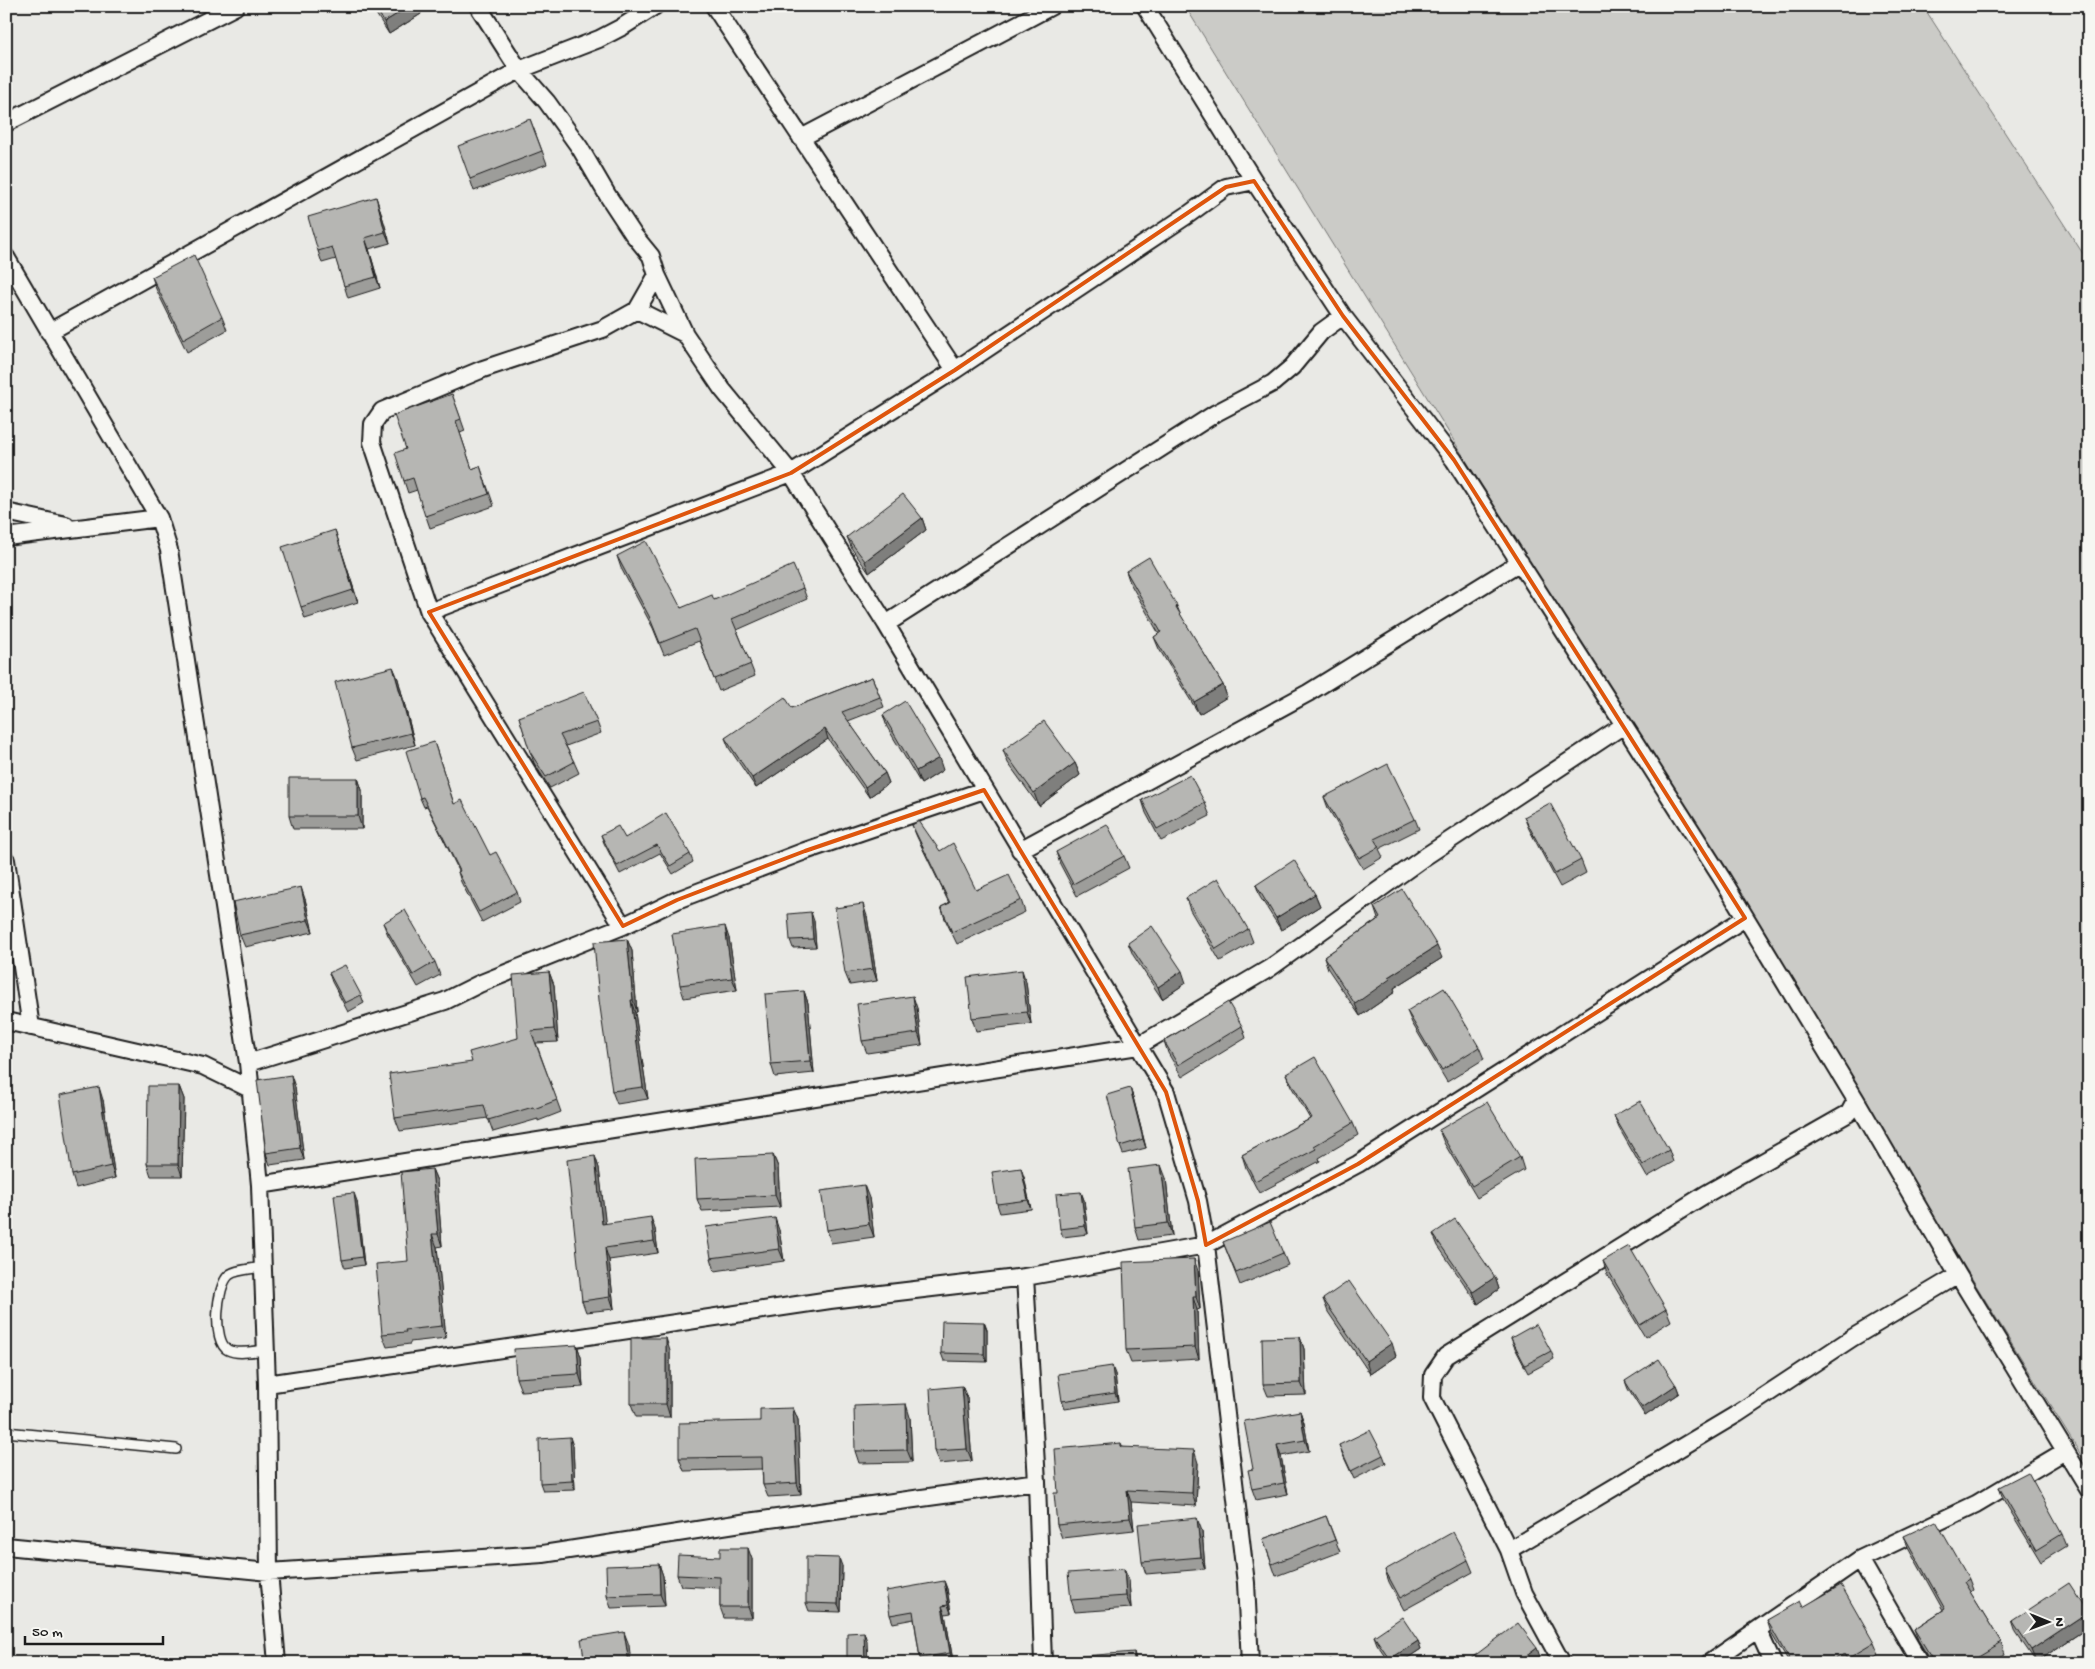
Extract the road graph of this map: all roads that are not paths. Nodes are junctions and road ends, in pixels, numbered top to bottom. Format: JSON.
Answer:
{"nodes":[{"id":1,"x":236,"y":6,"type":"edge"},
{"id":2,"x":478,"y":6,"type":"edge"},
{"id":3,"x":655,"y":6,"type":"edge"},
{"id":4,"x":714,"y":6,"type":"edge"},
{"id":5,"x":1052,"y":6,"type":"edge"},
{"id":6,"x":1145,"y":6,"type":"edge"},
{"id":7,"x":519,"y":70,"type":"junction"},
{"id":8,"x":6,"y":123,"type":"edge"},
{"id":9,"x":801,"y":138,"type":"junction"},
{"id":10,"x":1254,"y":181,"type":"junction"},
{"id":11,"x":6,"y":257,"type":"edge"},
{"id":12,"x":657,"y":275,"type":"junction"},
{"id":13,"x":637,"y":310,"type":"junction"},
{"id":14,"x":1343,"y":316,"type":"junction"},
{"id":15,"x":50,"y":332,"type":"junction"},
{"id":16,"x":685,"y":334,"type":"junction"},
{"id":17,"x":956,"y":370,"type":"junction"},
{"id":18,"x":791,"y":473,"type":"junction"},
{"id":19,"x":6,"y":512,"type":"edge"},
{"id":20,"x":159,"y":518,"type":"junction"},
{"id":21,"x":78,"y":528,"type":"junction"},
{"id":22,"x":6,"y":537,"type":"edge"},
{"id":23,"x":1520,"y":562,"type":"junction"},
{"id":24,"x":429,"y":612,"type":"junction"},
{"id":25,"x":886,"y":624,"type":"junction"},
{"id":26,"x":1624,"y":725,"type":"junction"},
{"id":27,"x":984,"y":790,"type":"junction"},
{"id":28,"x":1020,"y":850,"type":"junction"},
{"id":29,"x":6,"y":860,"type":"edge"},
{"id":30,"x":1745,"y":918,"type":"junction"},
{"id":31,"x":623,"y":926,"type":"junction"},
{"id":32,"x":6,"y":1022,"type":"edge"},
{"id":33,"x":31,"y":1027,"type":"junction"},
{"id":34,"x":1138,"y":1046,"type":"junction"},
{"id":35,"x":248,"y":1063,"type":"junction"},
{"id":36,"x":250,"y":1089,"type":"junction"},
{"id":37,"x":1856,"y":1100,"type":"junction"},
{"id":38,"x":260,"y":1185,"type":"junction"},
{"id":39,"x":1206,"y":1245,"type":"junction"},
{"id":40,"x":263,"y":1267,"type":"junction"},
{"id":41,"x":1958,"y":1275,"type":"junction"},
{"id":42,"x":1025,"y":1277,"type":"junction"},
{"id":43,"x":266,"y":1350,"type":"junction"},
{"id":44,"x":267,"y":1384,"type":"junction"},
{"id":45,"x":6,"y":1432,"type":"edge"},
{"id":46,"x":176,"y":1449,"type":"dead end"},
{"id":47,"x":2064,"y":1451,"type":"junction"},
{"id":48,"x":1037,"y":1482,"type":"junction"},
{"id":49,"x":2089,"y":1490,"type":"edge"},
{"id":50,"x":6,"y":1546,"type":"edge"},
{"id":51,"x":1509,"y":1550,"type":"junction"},
{"id":52,"x":1860,"y":1559,"type":"junction"},
{"id":53,"x":269,"y":1572,"type":"junction"},
{"id":54,"x":1758,"y":1630,"type":"junction"},
{"id":55,"x":277,"y":1663,"type":"edge"},
{"id":56,"x":1043,"y":1663,"type":"edge"},
{"id":57,"x":1250,"y":1663,"type":"edge"},
{"id":58,"x":1562,"y":1663,"type":"edge"},
{"id":59,"x":1709,"y":1663,"type":"edge"},
{"id":60,"x":1773,"y":1663,"type":"edge"},
{"id":61,"x":1920,"y":1663,"type":"edge"}],
"edges":[{"from":1,"to":8,"type":"street"},
{"from":2,"to":7,"type":"street"},
{"from":3,"to":7,"type":"street"},
{"from":4,"to":9,"type":"street"},
{"from":5,"to":9,"type":"street"},
{"from":6,"to":10,"type":"street"},
{"from":7,"to":12,"type":"street"},
{"from":7,"to":15,"type":"street"},
{"from":9,"to":17,"type":"street"},
{"from":10,"to":14,"type":"street"},
{"from":10,"to":17,"type":"street"},
{"from":11,"to":15,"type":"street"},
{"from":12,"to":13,"type":"street"},
{"from":12,"to":16,"type":"street"},
{"from":13,"to":16,"type":"street"},
{"from":13,"to":24,"type":"street"},
{"from":14,"to":23,"type":"street"},
{"from":14,"to":25,"type":"street"},
{"from":15,"to":20,"type":"street"},
{"from":16,"to":18,"type":"street"},
{"from":17,"to":18,"type":"street"},
{"from":18,"to":24,"type":"street"},
{"from":18,"to":25,"type":"street"},
{"from":19,"to":21,"type":"street"},
{"from":20,"to":21,"type":"street"},
{"from":20,"to":35,"type":"street"},
{"from":21,"to":22,"type":"street"},
{"from":23,"to":26,"type":"street"},
{"from":23,"to":28,"type":"street"},
{"from":24,"to":31,"type":"street"},
{"from":25,"to":27,"type":"street"},
{"from":26,"to":30,"type":"street"},
{"from":26,"to":34,"type":"street"},
{"from":27,"to":28,"type":"street"},
{"from":27,"to":31,"type":"street"},
{"from":28,"to":34,"type":"street"},
{"from":29,"to":33,"type":"street"},
{"from":30,"to":37,"type":"street"},
{"from":30,"to":39,"type":"street"},
{"from":31,"to":35,"type":"street"},
{"from":32,"to":33,"type":"street"},
{"from":33,"to":36,"type":"street"},
{"from":34,"to":38,"type":"street"},
{"from":34,"to":39,"type":"street"},
{"from":35,"to":36,"type":"street"},
{"from":36,"to":38,"type":"street"},
{"from":37,"to":41,"type":"street"},
{"from":37,"to":51,"type":"street"},
{"from":38,"to":40,"type":"street"},
{"from":39,"to":42,"type":"street"},
{"from":39,"to":57,"type":"street"},
{"from":40,"to":43,"type":"street"},
{"from":40,"to":43,"type":"lane"},
{"from":41,"to":47,"type":"street"},
{"from":41,"to":51,"type":"street"},
{"from":42,"to":44,"type":"street"},
{"from":42,"to":48,"type":"street"},
{"from":43,"to":44,"type":"street"},
{"from":44,"to":53,"type":"street"},
{"from":45,"to":46,"type":"lane"},
{"from":47,"to":49,"type":"street"},
{"from":47,"to":52,"type":"street"},
{"from":48,"to":53,"type":"street"},
{"from":48,"to":56,"type":"street"},
{"from":50,"to":53,"type":"street"},
{"from":51,"to":58,"type":"street"},
{"from":52,"to":54,"type":"street"},
{"from":52,"to":61,"type":"street"},
{"from":53,"to":55,"type":"street"},
{"from":54,"to":59,"type":"street"},
{"from":54,"to":60,"type":"street"}]}
